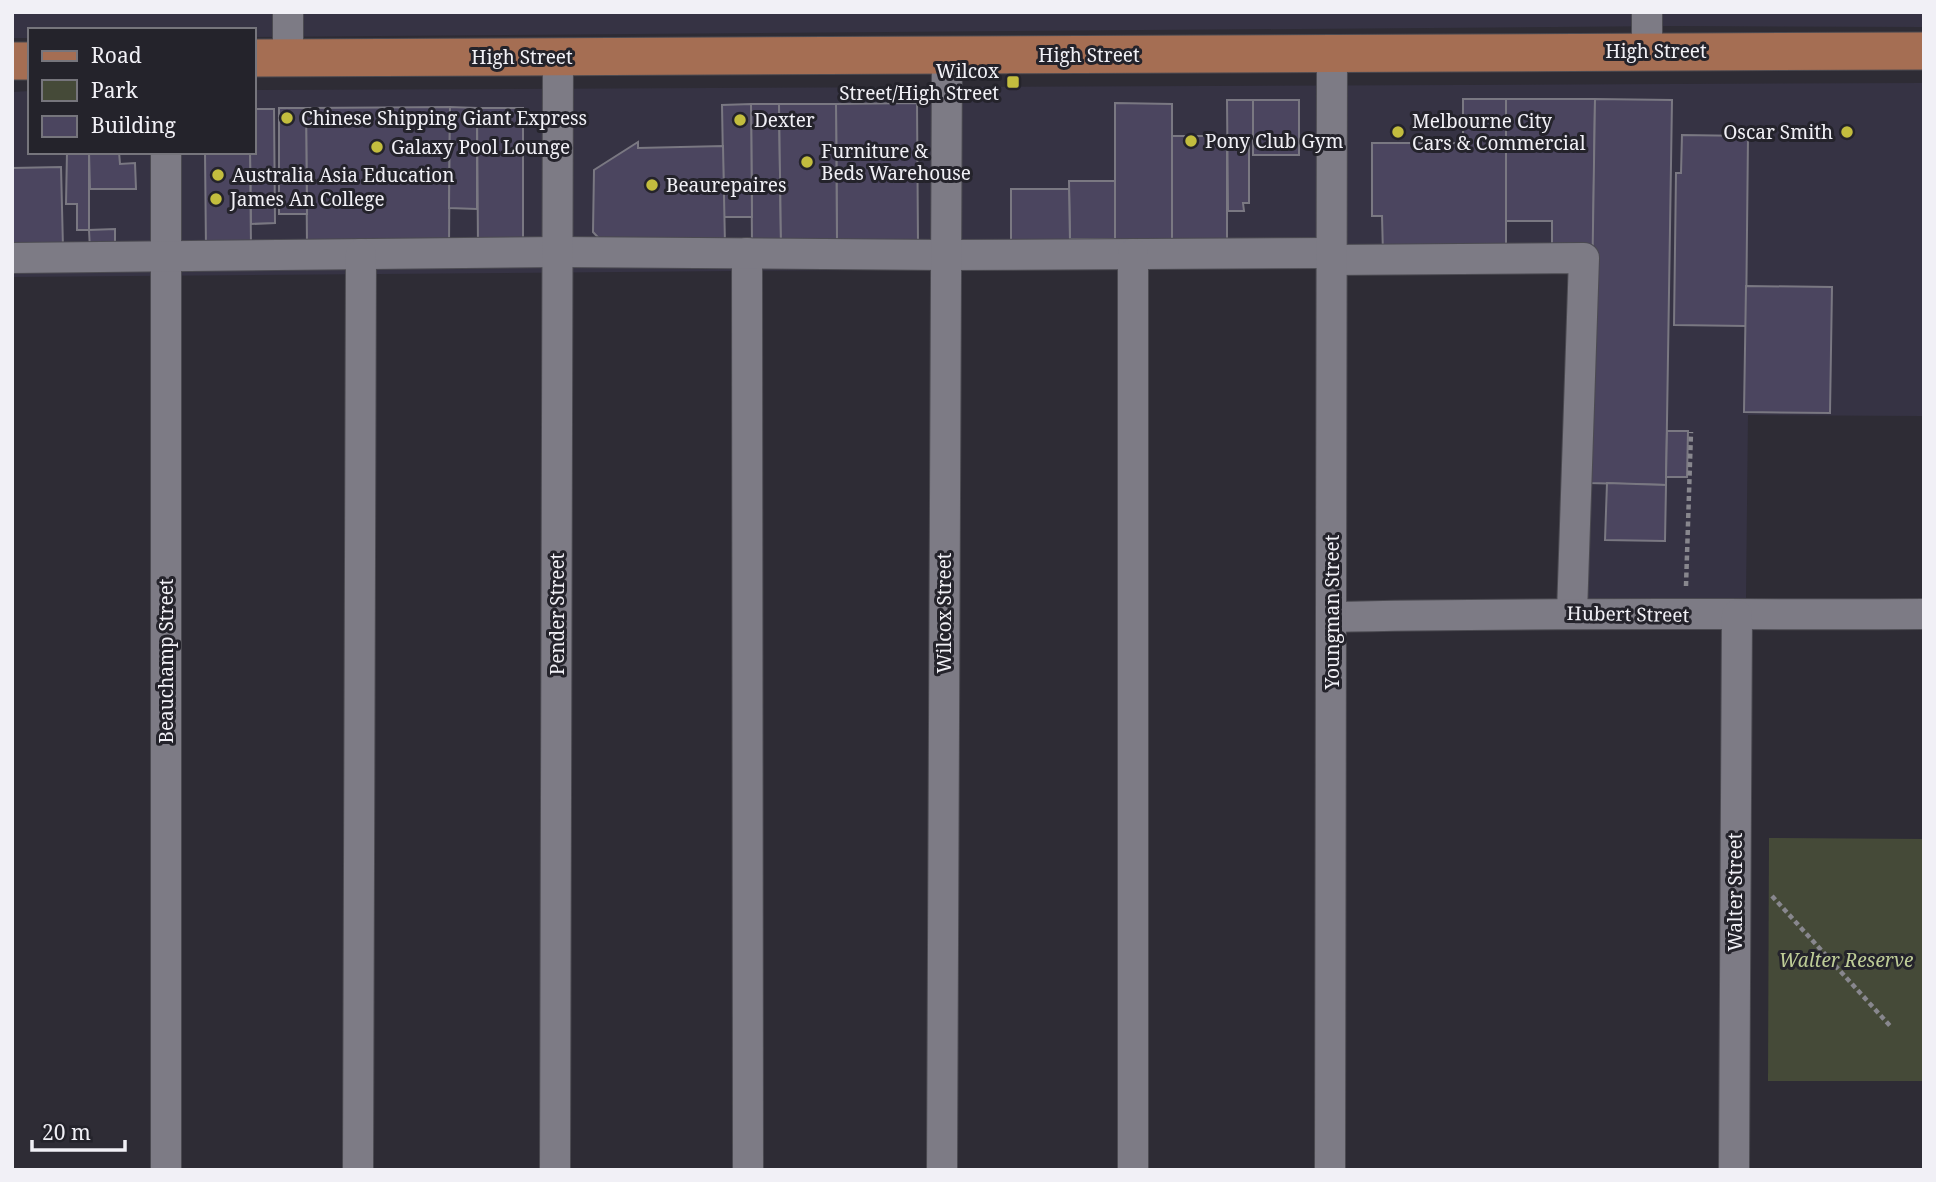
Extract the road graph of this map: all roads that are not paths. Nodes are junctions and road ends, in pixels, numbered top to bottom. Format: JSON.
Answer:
{"nodes":[{"id":1,"x":288,"y":12,"type":"edge"},
{"id":2,"x":1647,"y":12,"type":"edge"},
{"id":3,"x":1647,"y":51,"type":"junction"},
{"id":4,"x":1924,"y":51,"type":"edge"},
{"id":5,"x":1332,"y":53,"type":"junction"},
{"id":6,"x":947,"y":56,"type":"junction"},
{"id":7,"x":558,"y":57,"type":"junction"},
{"id":8,"x":271,"y":58,"type":"edge"},
{"id":9,"x":166,"y":154,"type":"edge"},
{"id":10,"x":558,"y":252,"type":"junction"},
{"id":11,"x":747,"y":253,"type":"junction"},
{"id":12,"x":361,"y":254,"type":"junction"},
{"id":13,"x":1133,"y":254,"type":"junction"},
{"id":14,"x":946,"y":255,"type":"junction"},
{"id":15,"x":1331,"y":256,"type":"junction"},
{"id":16,"x":166,"y":257,"type":"junction"},
{"id":17,"x":12,"y":258,"type":"edge"},
{"id":18,"x":1572,"y":613,"type":"junction"},
{"id":19,"x":1924,"y":614,"type":"edge"},
{"id":20,"x":1737,"y":615,"type":"junction"},
{"id":21,"x":1332,"y":617,"type":"junction"},
{"id":22,"x":166,"y":1170,"type":"edge"},
{"id":23,"x":358,"y":1170,"type":"edge"},
{"id":24,"x":555,"y":1170,"type":"edge"},
{"id":25,"x":748,"y":1170,"type":"edge"},
{"id":26,"x":942,"y":1170,"type":"edge"},
{"id":27,"x":1133,"y":1170,"type":"edge"},
{"id":28,"x":1330,"y":1170,"type":"edge"},
{"id":29,"x":1734,"y":1170,"type":"edge"}],
"edges":[{"from":1,"to":8,"type":"street"},
{"from":2,"to":3,"type":"street"},
{"from":3,"to":4,"type":"main road","name":"High Street"},
{"from":3,"to":5,"type":"main road","name":"High Street"},
{"from":5,"to":6,"type":"main road","name":"High Street"},
{"from":5,"to":15,"type":"street","name":"Youngman Street"},
{"from":6,"to":7,"type":"main road","name":"High Street"},
{"from":6,"to":14,"type":"street","name":"Wilcox Street"},
{"from":7,"to":8,"type":"main road","name":"High Street"},
{"from":7,"to":10,"type":"street","name":"Pender Street"},
{"from":9,"to":16,"type":"street","name":"Beauchamp Street"},
{"from":10,"to":11,"type":"street"},
{"from":10,"to":12,"type":"street"},
{"from":10,"to":24,"type":"street","name":"Pender Street"},
{"from":11,"to":14,"type":"street"},
{"from":11,"to":25,"type":"street"},
{"from":12,"to":16,"type":"street"},
{"from":12,"to":23,"type":"street"},
{"from":13,"to":14,"type":"street"},
{"from":13,"to":15,"type":"street"},
{"from":13,"to":27,"type":"street"},
{"from":14,"to":26,"type":"street","name":"Wilcox Street"},
{"from":15,"to":18,"type":"street"},
{"from":15,"to":21,"type":"street","name":"Youngman Street"},
{"from":16,"to":17,"type":"street"},
{"from":16,"to":22,"type":"street","name":"Beauchamp Street"},
{"from":18,"to":20,"type":"street","name":"Hubert Street"},
{"from":18,"to":21,"type":"street","name":"Hubert Street"},
{"from":19,"to":20,"type":"street","name":"Hubert Street"},
{"from":20,"to":29,"type":"street","name":"Walter Street"},
{"from":21,"to":28,"type":"street","name":"Youngman Street"}]}
